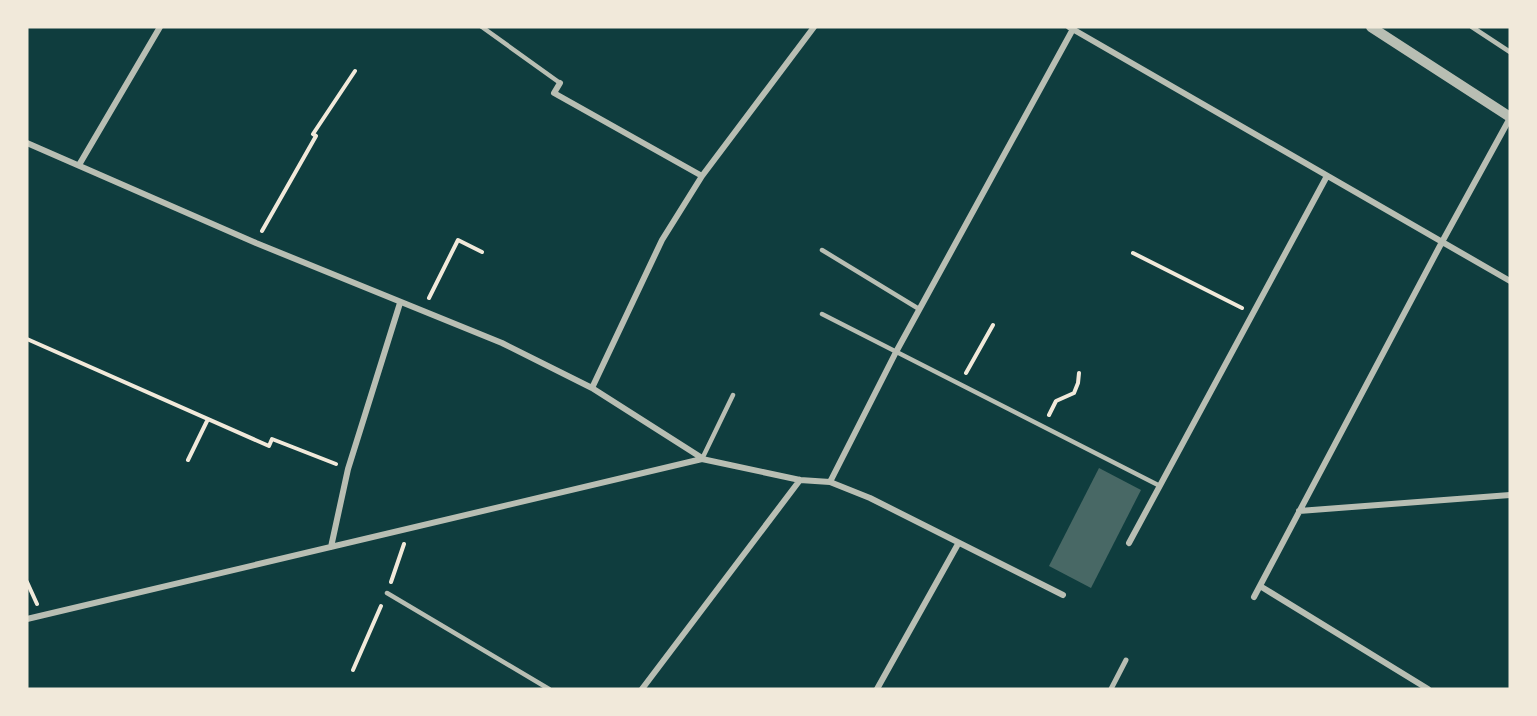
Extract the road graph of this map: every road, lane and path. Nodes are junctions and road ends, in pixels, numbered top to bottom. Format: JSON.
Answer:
{"nodes":[{"id":1,"x":160,"y":27,"type":"edge"},
{"id":2,"x":482,"y":27,"type":"edge"},
{"id":3,"x":814,"y":27,"type":"edge"},
{"id":4,"x":1371,"y":27,"type":"edge"},
{"id":5,"x":1472,"y":27,"type":"edge"},
{"id":6,"x":1071,"y":28,"type":"edge"},
{"id":7,"x":1510,"y":52,"type":"edge"},
{"id":8,"x":355,"y":71,"type":"dead end"},
{"id":9,"x":560,"y":83,"type":"joint"},
{"id":10,"x":1510,"y":117,"type":"edge"},
{"id":11,"x":27,"y":143,"type":"edge"},
{"id":12,"x":79,"y":165,"type":"junction"},
{"id":13,"x":702,"y":176,"type":"junction"},
{"id":14,"x":1326,"y":176,"type":"junction"},
{"id":15,"x":1442,"y":242,"type":"junction"},
{"id":16,"x":256,"y":243,"type":"junction"},
{"id":17,"x":822,"y":250,"type":"dead end"},
{"id":18,"x":482,"y":252,"type":"dead end"},
{"id":19,"x":1133,"y":253,"type":"dead end"},
{"id":20,"x":1510,"y":281,"type":"edge"},
{"id":21,"x":400,"y":303,"type":"junction"},
{"id":22,"x":918,"y":309,"type":"junction"},
{"id":23,"x":422,"y":312,"type":"junction"},
{"id":24,"x":1253,"y":313,"type":"junction"},
{"id":25,"x":822,"y":314,"type":"dead end"},
{"id":26,"x":993,"y":325,"type":"dead end"},
{"id":27,"x":27,"y":339,"type":"edge"},
{"id":28,"x":896,"y":351,"type":"junction"},
{"id":29,"x":1079,"y":373,"type":"dead end"},
{"id":30,"x":960,"y":385,"type":"junction"},
{"id":31,"x":592,"y":388,"type":"junction"},
{"id":32,"x":733,"y":395,"type":"dead end"},
{"id":33,"x":208,"y":419,"type":"junction"},
{"id":34,"x":1043,"y":427,"type":"junction"},
{"id":35,"x":702,"y":459,"type":"junction"},
{"id":36,"x":188,"y":460,"type":"dead end"},
{"id":37,"x":348,"y":469,"type":"junction"},
{"id":38,"x":800,"y":480,"type":"junction"},
{"id":39,"x":830,"y":482,"type":"junction"},
{"id":40,"x":1160,"y":486,"type":"junction"},
{"id":41,"x":1510,"y":495,"type":"edge"},
{"id":42,"x":1299,"y":511,"type":"junction"},
{"id":43,"x":409,"y":529,"type":"junction"},
{"id":44,"x":1129,"y":543,"type":"dead end"},
{"id":45,"x":958,"y":544,"type":"junction"},
{"id":46,"x":331,"y":547,"type":"junction"},
{"id":47,"x":27,"y":582,"type":"edge"},
{"id":48,"x":1260,"y":586,"type":"junction"},
{"id":49,"x":387,"y":593,"type":"junction"},
{"id":50,"x":1063,"y":595,"type":"dead end"},
{"id":51,"x":1254,"y":597,"type":"dead end"},
{"id":52,"x":43,"y":616,"type":"junction"},
{"id":53,"x":27,"y":619,"type":"edge"},
{"id":54,"x":1126,"y":660,"type":"dead end"},
{"id":55,"x":353,"y":670,"type":"dead end"},
{"id":56,"x":549,"y":689,"type":"edge"},
{"id":57,"x":642,"y":689,"type":"edge"},
{"id":58,"x":877,"y":689,"type":"edge"},
{"id":59,"x":1111,"y":689,"type":"edge"},
{"id":60,"x":1428,"y":689,"type":"edge"}],
"edges":[{"from":1,"to":12,"type":"street"},
{"from":2,"to":9,"type":"lane"},
{"from":3,"to":13,"type":"street"},
{"from":4,"to":10,"type":"street"},
{"from":5,"to":7,"type":"lane"},
{"from":6,"to":14,"type":"street"},
{"from":6,"to":22,"type":"street"},
{"from":8,"to":16,"type":"path"},
{"from":9,"to":13,"type":"street"},
{"from":10,"to":15,"type":"street"},
{"from":11,"to":12,"type":"street"},
{"from":12,"to":16,"type":"street"},
{"from":13,"to":31,"type":"street"},
{"from":14,"to":15,"type":"street"},
{"from":14,"to":24,"type":"street"},
{"from":15,"to":20,"type":"street"},
{"from":15,"to":42,"type":"street"},
{"from":16,"to":21,"type":"street"},
{"from":17,"to":22,"type":"lane"},
{"from":18,"to":23,"type":"path"},
{"from":19,"to":24,"type":"path"},
{"from":21,"to":23,"type":"street"},
{"from":21,"to":37,"type":"street"},
{"from":22,"to":28,"type":"street"},
{"from":23,"to":31,"type":"street"},
{"from":24,"to":40,"type":"street"},
{"from":25,"to":28,"type":"lane"},
{"from":26,"to":30,"type":"path"},
{"from":27,"to":33,"type":"path"},
{"from":28,"to":30,"type":"lane"},
{"from":28,"to":39,"type":"street"},
{"from":29,"to":34,"type":"path"},
{"from":30,"to":34,"type":"lane"},
{"from":31,"to":35,"type":"street"},
{"from":32,"to":35,"type":"lane"},
{"from":33,"to":36,"type":"path"},
{"from":33,"to":37,"type":"path"},
{"from":34,"to":40,"type":"lane"},
{"from":35,"to":38,"type":"street"},
{"from":35,"to":43,"type":"street"},
{"from":37,"to":46,"type":"street"},
{"from":38,"to":39,"type":"street"},
{"from":38,"to":57,"type":"street"},
{"from":39,"to":45,"type":"street"},
{"from":40,"to":44,"type":"street"},
{"from":41,"to":42,"type":"street"},
{"from":42,"to":48,"type":"street"},
{"from":43,"to":46,"type":"street"},
{"from":43,"to":49,"type":"path"},
{"from":45,"to":50,"type":"street"},
{"from":45,"to":58,"type":"street"},
{"from":46,"to":52,"type":"street"},
{"from":47,"to":52,"type":"path"},
{"from":48,"to":51,"type":"street"},
{"from":48,"to":60,"type":"street"},
{"from":49,"to":55,"type":"path"},
{"from":49,"to":56,"type":"lane"},
{"from":52,"to":53,"type":"street"},
{"from":54,"to":59,"type":"street"}]}
